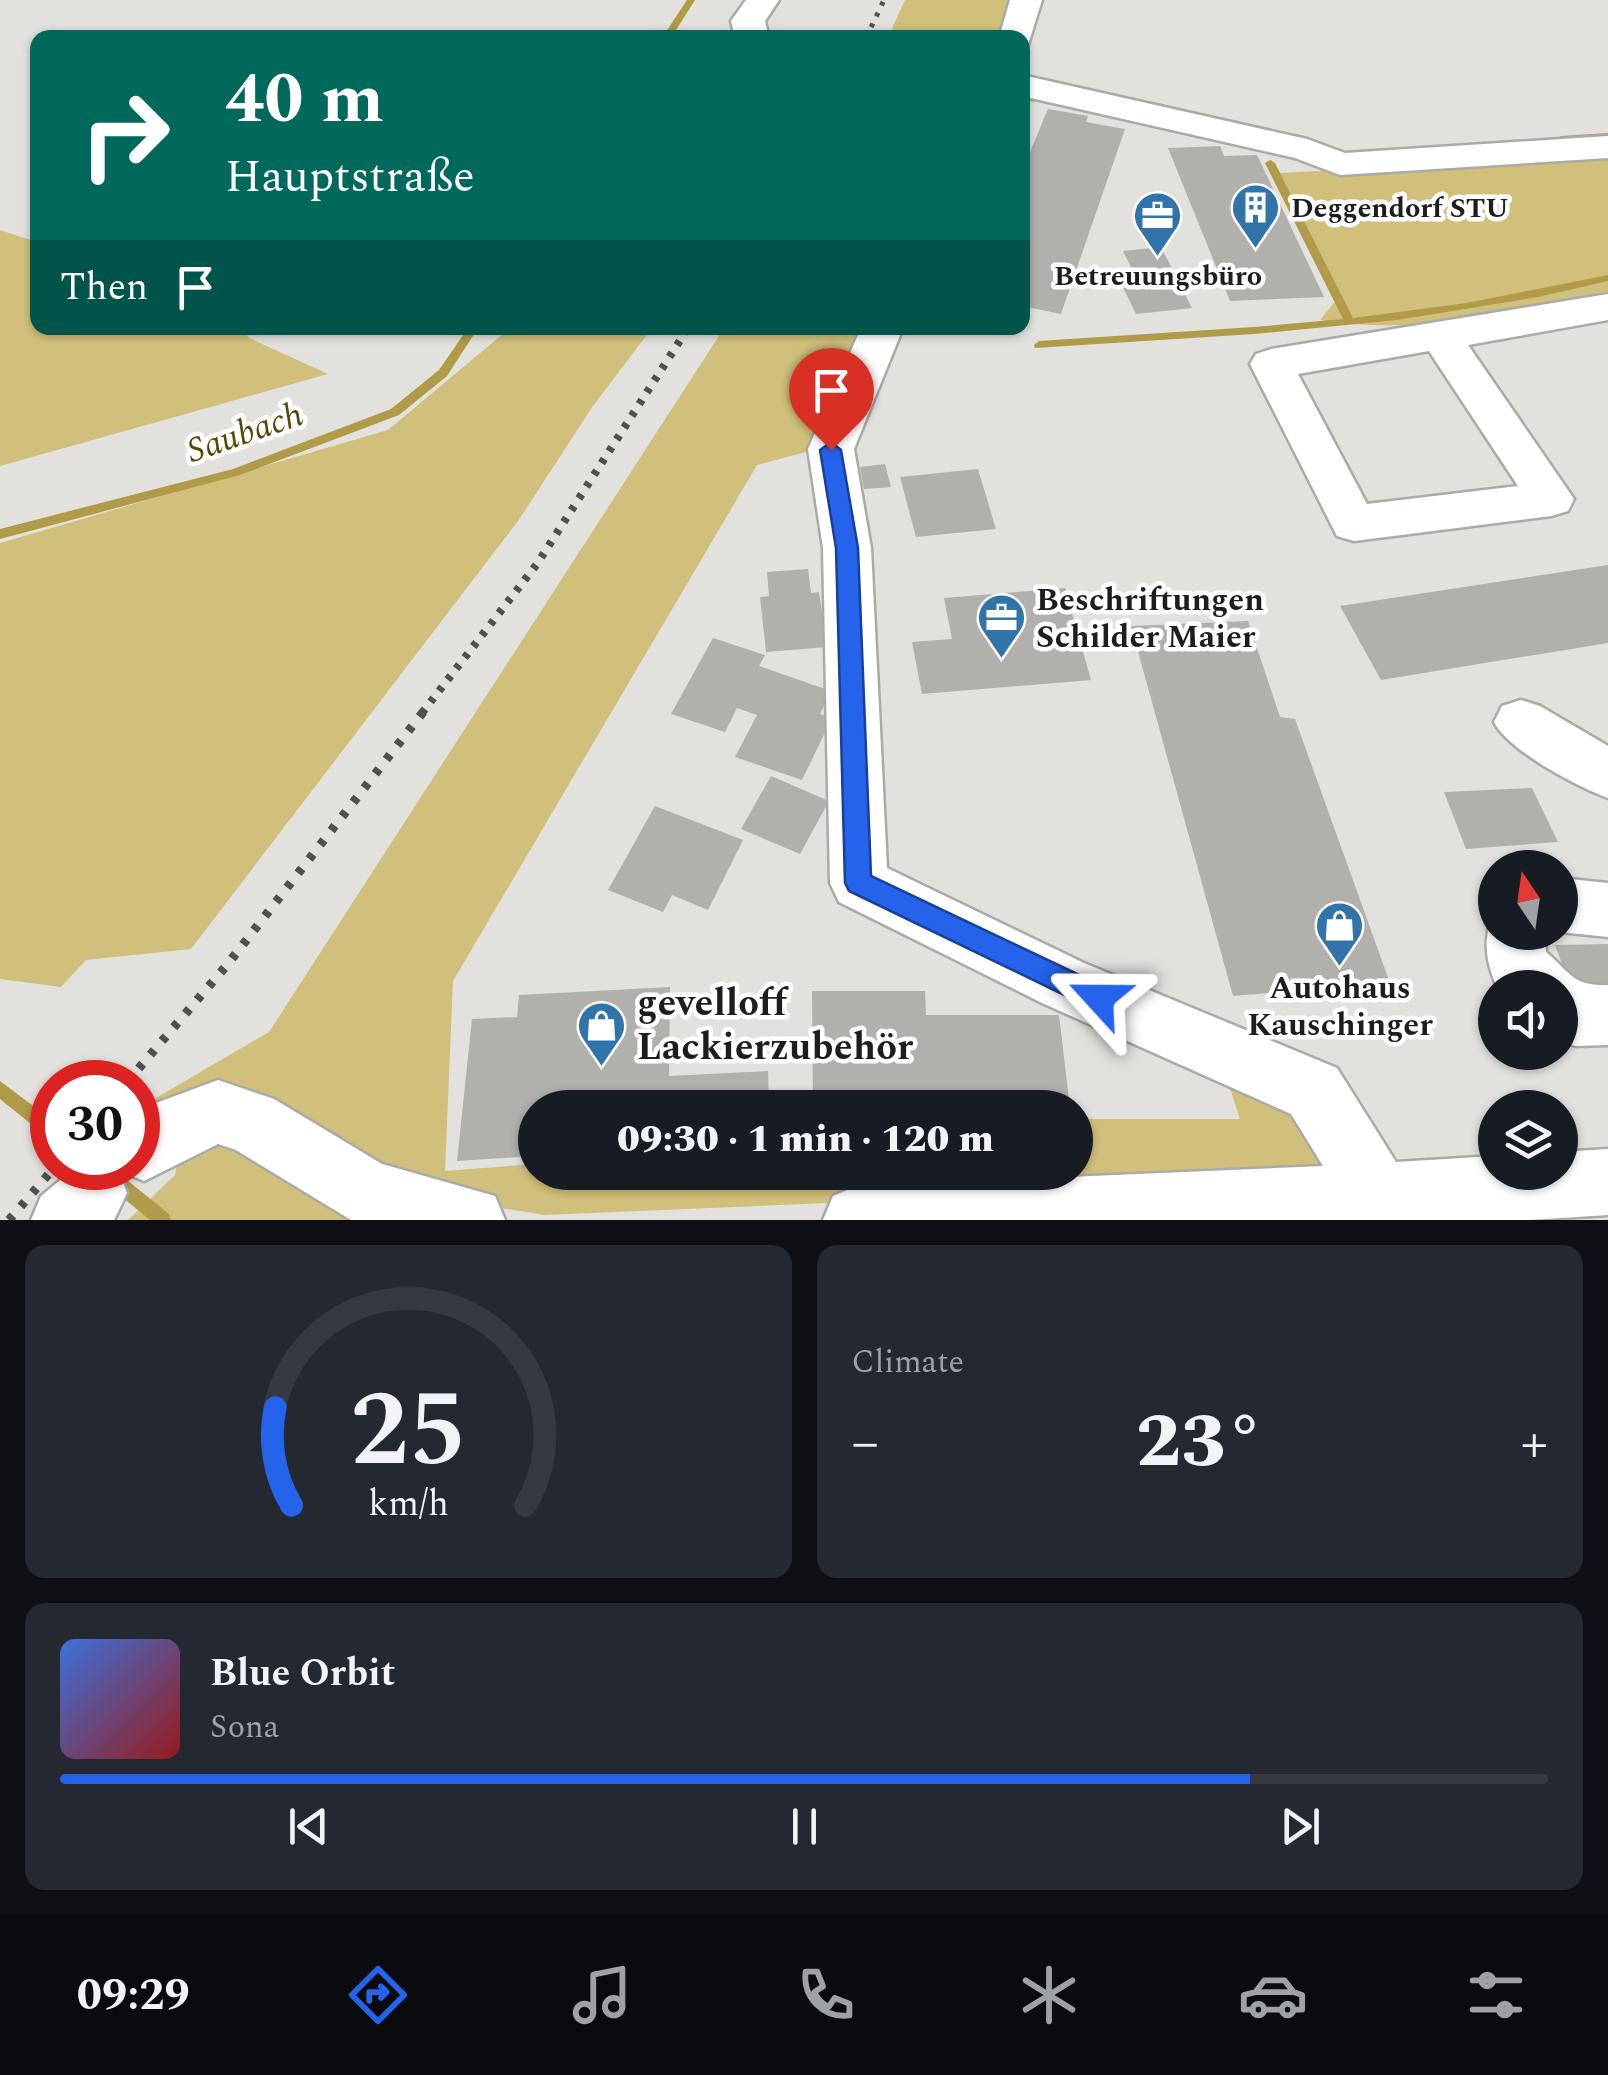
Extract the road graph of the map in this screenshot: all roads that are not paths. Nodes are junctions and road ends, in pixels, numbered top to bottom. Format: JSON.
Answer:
{"nodes":[{"id":1,"x":763,"y":0,"type":"edge"},
{"id":2,"x":1026,"y":0,"type":"edge"},
{"id":3,"x":750,"y":30,"type":"edge"},
{"id":4,"x":1018,"y":30,"type":"edge"},
{"id":5,"x":1030,"y":86,"type":"edge"},
{"id":6,"x":1608,"y":147,"type":"edge"},
{"id":7,"x":1608,"y":307,"type":"edge"},
{"id":8,"x":879,"y":335,"type":"edge"},
{"id":9,"x":1442,"y":336,"type":"junction"},
{"id":10,"x":1521,"y":722,"type":"dead end"},
{"id":11,"x":1608,"y":774,"type":"edge"},
{"id":12,"x":1578,"y":906,"type":"edge"},
{"id":13,"x":1608,"y":910,"type":"edge"},
{"id":14,"x":1578,"y":1016,"type":"edge"},
{"id":15,"x":1608,"y":1016,"type":"edge"},
{"id":16,"x":160,"y":1138,"type":"edge"},
{"id":17,"x":1608,"y":1182,"type":"edge"},
{"id":18,"x":1383,"y":1208,"type":"edge"},
{"id":19,"x":471,"y":1220,"type":"edge"},
{"id":20,"x":856,"y":1220,"type":"edge"}],
"edges":[{"from":1,"to":3,"type":"street"},
{"from":2,"to":4,"type":"street"},
{"from":5,"to":6,"type":"street"},
{"from":7,"to":9,"type":"street"},
{"from":8,"to":18,"type":"street"},
{"from":9,"to":9,"type":"street"},
{"from":10,"to":11,"type":"street"},
{"from":12,"to":13,"type":"street"},
{"from":14,"to":15,"type":"street"},
{"from":16,"to":19,"type":"street"},
{"from":17,"to":18,"type":"street"},
{"from":18,"to":20,"type":"street"}]}
